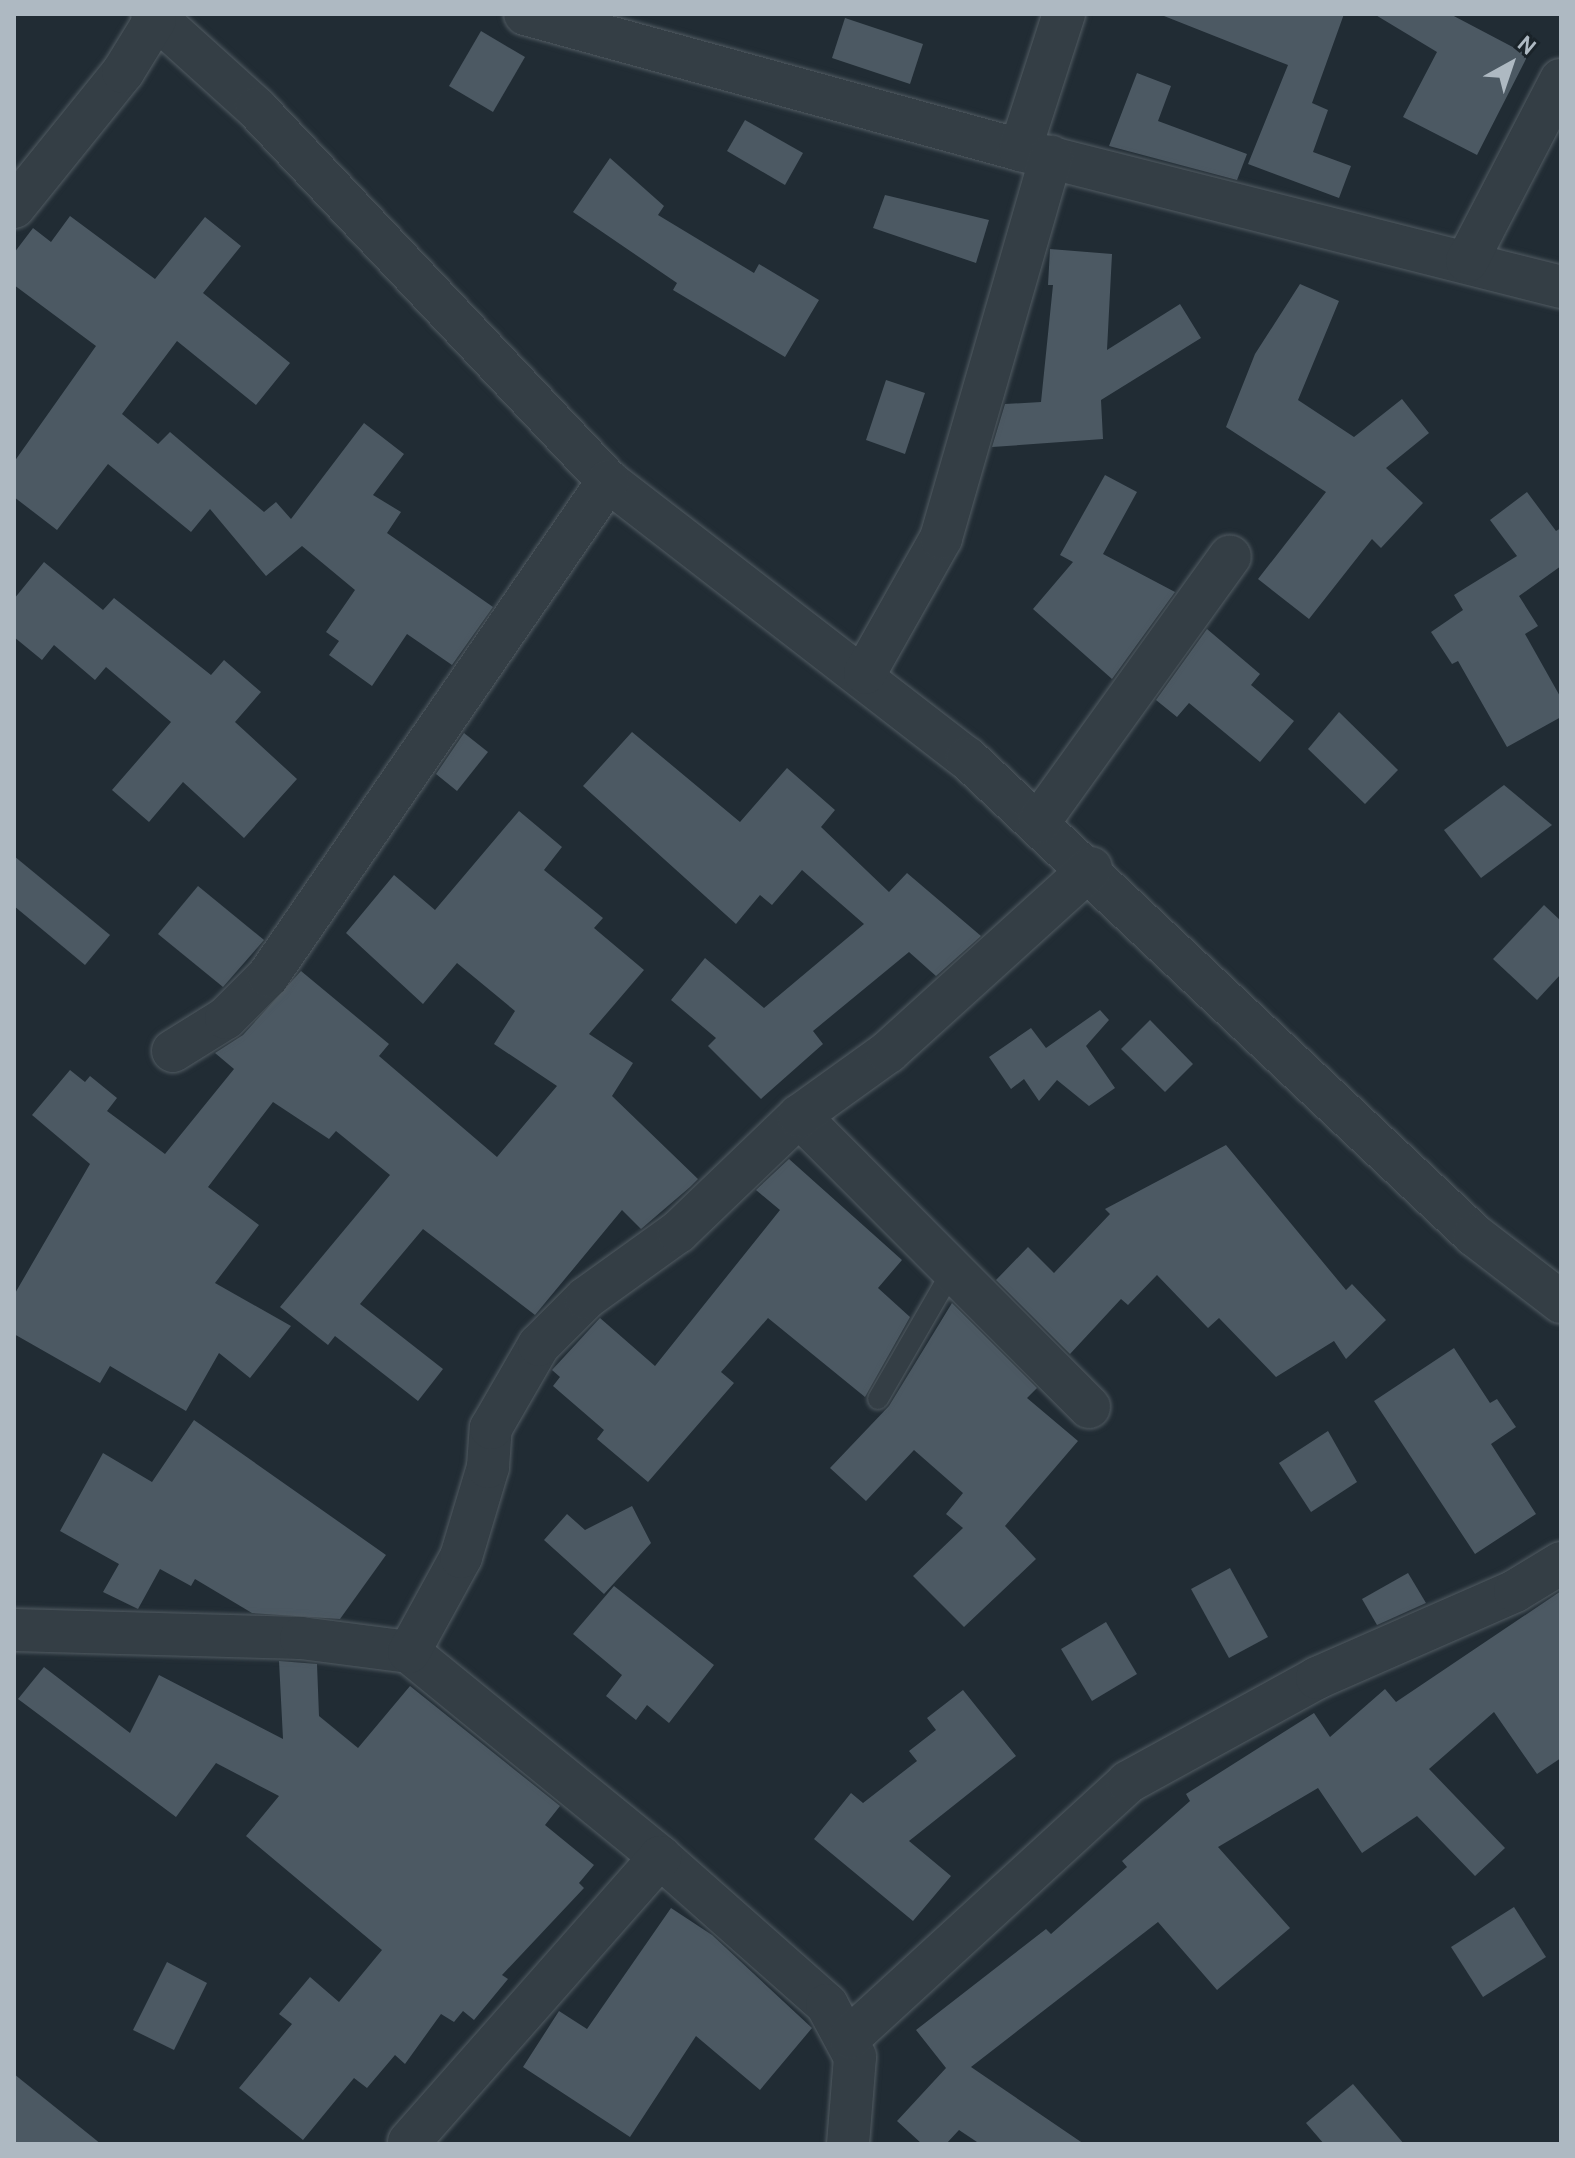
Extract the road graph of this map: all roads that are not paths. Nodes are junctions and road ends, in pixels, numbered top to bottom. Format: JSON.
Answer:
{"nodes":[{"id":1,"x":525,"y":14,"type":"edge"},
{"id":2,"x":1064,"y":14,"type":"edge"},
{"id":3,"x":154,"y":17,"type":"edge"},
{"id":4,"x":1561,"y":80,"type":"edge"},
{"id":5,"x":1036,"y":154,"type":"junction"},
{"id":6,"x":14,"y":207,"type":"edge"},
{"id":7,"x":1467,"y":261,"type":"junction"},
{"id":8,"x":1561,"y":287,"type":"edge"},
{"id":9,"x":608,"y":481,"type":"junction"},
{"id":10,"x":1230,"y":556,"type":"dead end"},
{"id":11,"x":865,"y":673,"type":"junction"},
{"id":12,"x":1039,"y":822,"type":"junction"},
{"id":13,"x":1091,"y":868,"type":"junction"},
{"id":14,"x":173,"y":1051,"type":"dead end"},
{"id":15,"x":799,"y":1116,"type":"junction"},
{"id":16,"x":953,"y":1269,"type":"junction"},
{"id":17,"x":1561,"y":1302,"type":"edge"},
{"id":18,"x":878,"y":1399,"type":"dead end"},
{"id":19,"x":1089,"y":1407,"type":"dead end"},
{"id":20,"x":1561,"y":1563,"type":"edge"},
{"id":21,"x":14,"y":1630,"type":"edge"},
{"id":22,"x":409,"y":1652,"type":"junction"},
{"id":23,"x":660,"y":1857,"type":"junction"},
{"id":24,"x":850,"y":2037,"type":"junction"},
{"id":25,"x":409,"y":2142,"type":"dead end"},
{"id":26,"x":848,"y":2144,"type":"edge"}],
"edges":[{"from":1,"to":5,"type":"street"},
{"from":2,"to":5,"type":"street"},
{"from":3,"to":6,"type":"street"},
{"from":3,"to":9,"type":"street"},
{"from":4,"to":7,"type":"street"},
{"from":5,"to":7,"type":"street"},
{"from":5,"to":11,"type":"street"},
{"from":7,"to":8,"type":"street"},
{"from":9,"to":11,"type":"street"},
{"from":9,"to":14,"type":"street"},
{"from":10,"to":12,"type":"street"},
{"from":11,"to":12,"type":"street"},
{"from":12,"to":13,"type":"street"},
{"from":13,"to":15,"type":"street"},
{"from":13,"to":17,"type":"street"},
{"from":15,"to":16,"type":"street"},
{"from":15,"to":22,"type":"street"},
{"from":16,"to":18,"type":"lane"},
{"from":16,"to":19,"type":"street"},
{"from":20,"to":24,"type":"street"},
{"from":21,"to":22,"type":"street"},
{"from":22,"to":23,"type":"street"},
{"from":23,"to":24,"type":"street"},
{"from":23,"to":25,"type":"street"},
{"from":24,"to":26,"type":"street"}]}
